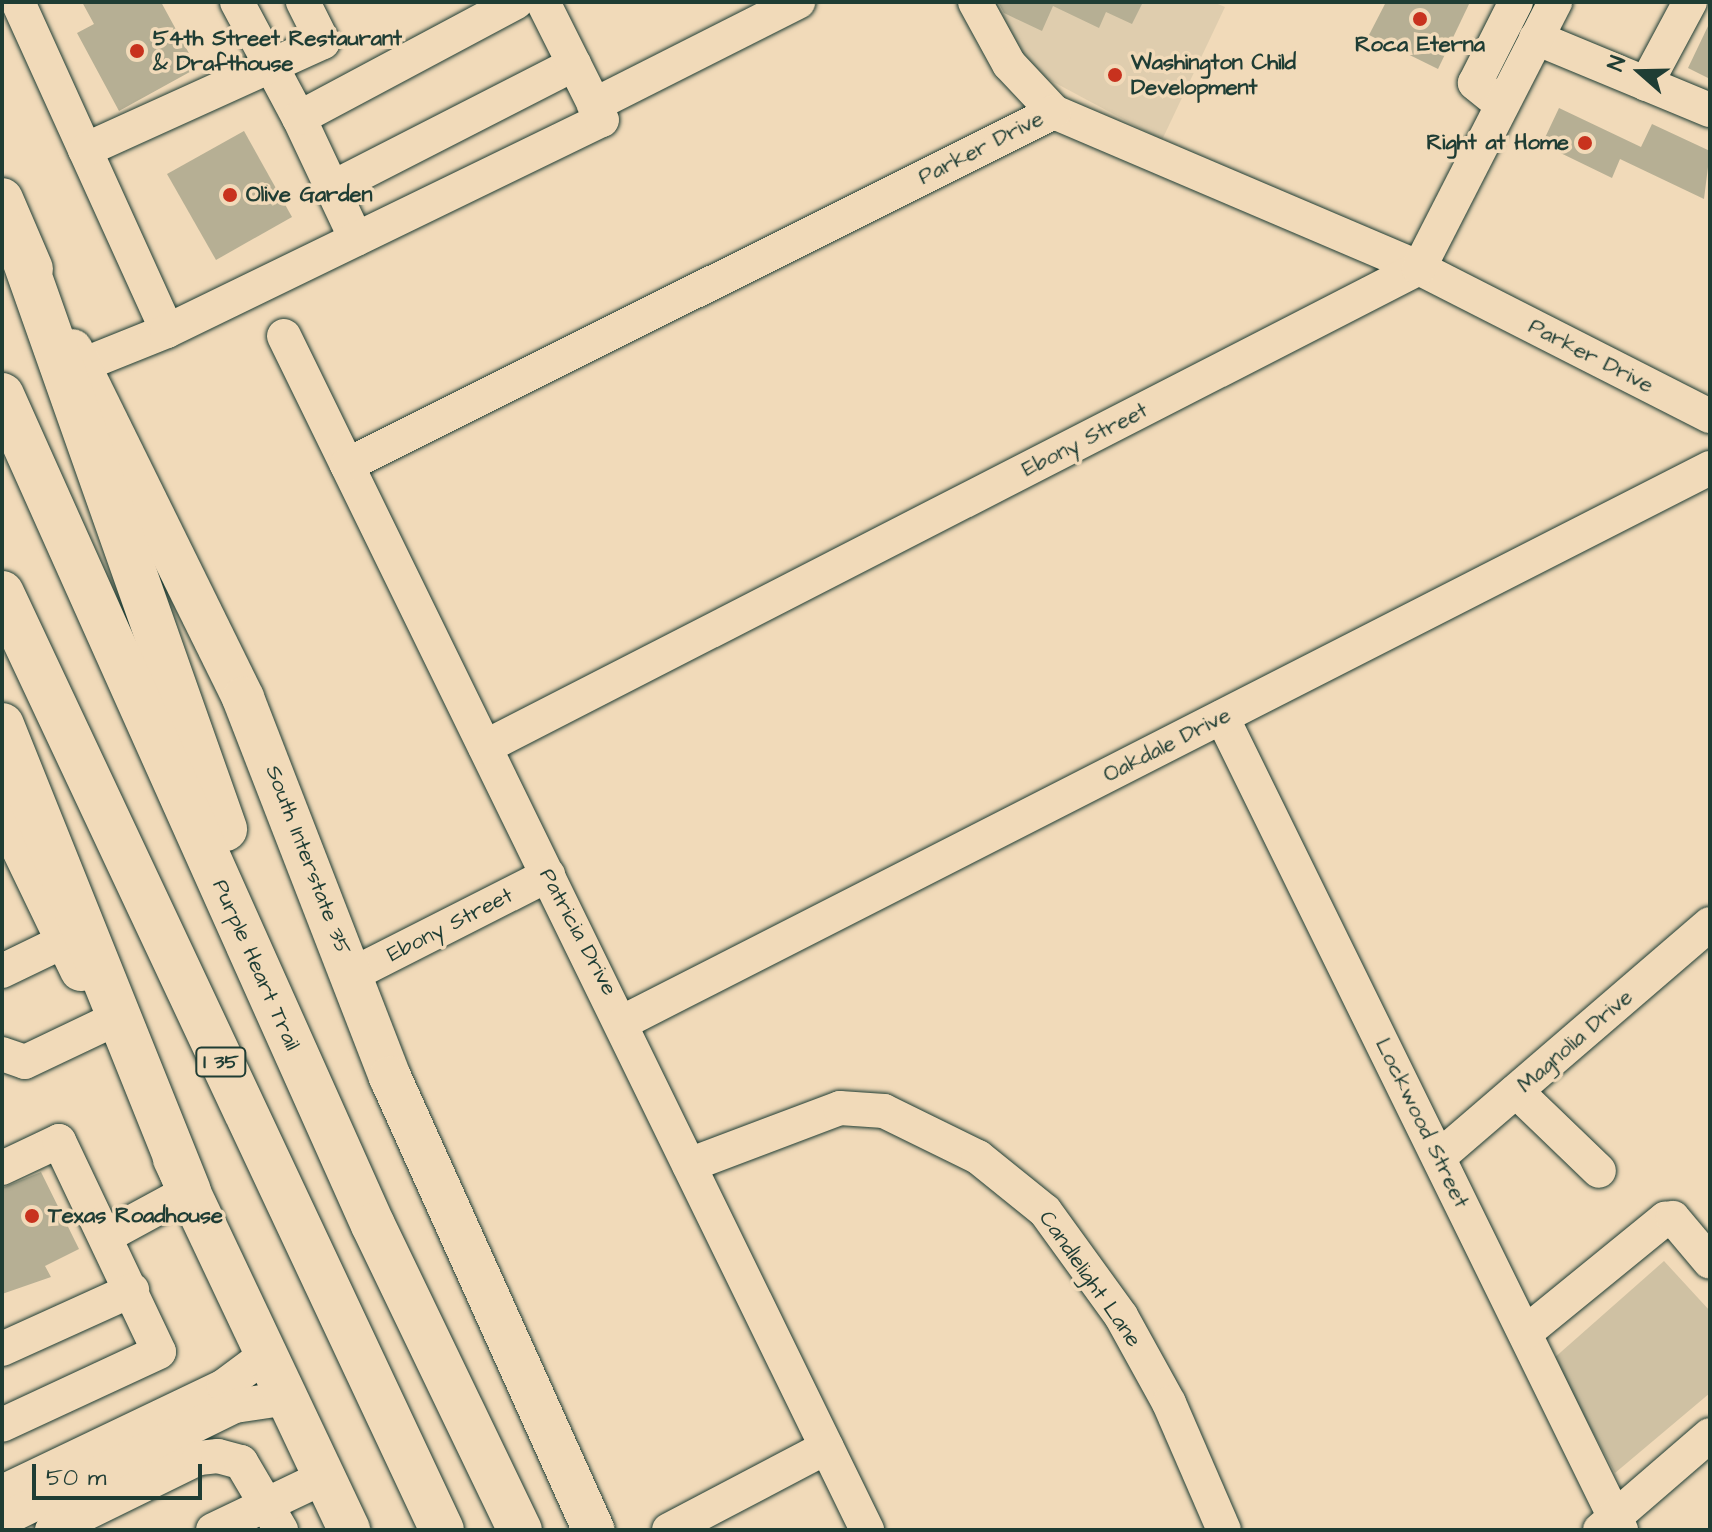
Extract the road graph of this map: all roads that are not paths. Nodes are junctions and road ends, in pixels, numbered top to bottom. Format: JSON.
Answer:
{"nodes":[{"id":1,"x":18,"y":2,"type":"edge"},
{"id":2,"x":237,"y":2,"type":"edge"},
{"id":3,"x":303,"y":2,"type":"edge"},
{"id":4,"x":516,"y":2,"type":"edge"},
{"id":5,"x":543,"y":2,"type":"edge"},
{"id":6,"x":798,"y":2,"type":"edge"},
{"id":7,"x":975,"y":2,"type":"edge"},
{"id":8,"x":1516,"y":2,"type":"edge"},
{"id":9,"x":1555,"y":2,"type":"edge"},
{"id":10,"x":1690,"y":2,"type":"edge"},
{"id":11,"x":1536,"y":38,"type":"junction"},
{"id":12,"x":574,"y":64,"type":"junction"},
{"id":13,"x":269,"y":67,"type":"junction"},
{"id":14,"x":1646,"y":84,"type":"junction"},
{"id":15,"x":594,"y":105,"type":"junction"},
{"id":16,"x":1502,"y":105,"type":"junction"},
{"id":17,"x":1710,"y":110,"type":"edge"},
{"id":18,"x":1054,"y":112,"type":"junction"},
{"id":19,"x":299,"y":118,"type":"junction"},
{"id":20,"x":85,"y":150,"type":"junction"},
{"id":21,"x":332,"y":188,"type":"junction"},
{"id":22,"x":9,"y":218,"type":"edge"},
{"id":23,"x":356,"y":239,"type":"junction"},
{"id":24,"x":1419,"y":268,"type":"junction"},
{"id":25,"x":167,"y":331,"type":"junction"},
{"id":26,"x":284,"y":336,"type":"dead end"},
{"id":27,"x":80,"y":366,"type":"junction"},
{"id":28,"x":2,"y":395,"type":"edge"},
{"id":29,"x":1710,"y":416,"type":"edge"},
{"id":30,"x":347,"y":465,"type":"junction"},
{"id":31,"x":1710,"y":468,"type":"edge"},
{"id":32,"x":2,"y":593,"type":"edge"},
{"id":33,"x":1222,"y":717,"type":"junction"},
{"id":34,"x":2,"y":725,"type":"edge"},
{"id":35,"x":485,"y":747,"type":"junction"},
{"id":36,"x":2,"y":806,"type":"edge"},
{"id":37,"x":548,"y":875,"type":"junction"},
{"id":38,"x":1710,"y":924,"type":"edge"},
{"id":39,"x":66,"y":940,"type":"junction"},
{"id":40,"x":2,"y":971,"type":"edge"},
{"id":41,"x":353,"y":974,"type":"junction"},
{"id":42,"x":625,"y":1021,"type":"junction"},
{"id":43,"x":107,"y":1023,"type":"junction"},
{"id":44,"x":2,"y":1054,"type":"edge"},
{"id":45,"x":1516,"y":1091,"type":"junction"},
{"id":46,"x":1439,"y":1157,"type":"junction"},
{"id":47,"x":689,"y":1165,"type":"junction"},
{"id":48,"x":2,"y":1168,"type":"edge"},
{"id":49,"x":1599,"y":1171,"type":"dead end"},
{"id":50,"x":189,"y":1191,"type":"junction"},
{"id":51,"x":373,"y":1225,"type":"junction"},
{"id":52,"x":108,"y":1235,"type":"junction"},
{"id":53,"x":1710,"y":1262,"type":"edge"},
{"id":54,"x":132,"y":1290,"type":"junction"},
{"id":55,"x":1525,"y":1333,"type":"junction"},
{"id":56,"x":2,"y":1349,"type":"edge"},
{"id":57,"x":267,"y":1354,"type":"junction"},
{"id":58,"x":288,"y":1398,"type":"junction"},
{"id":59,"x":3,"y":1422,"type":"edge"},
{"id":60,"x":1710,"y":1435,"type":"edge"},
{"id":61,"x":136,"y":1442,"type":"junction"},
{"id":62,"x":827,"y":1447,"type":"junction"},
{"id":63,"x":324,"y":1477,"type":"junction"},
{"id":64,"x":2,"y":1492,"type":"edge"},
{"id":65,"x":274,"y":1517,"type":"edge"},
{"id":66,"x":2,"y":1520,"type":"edge"},
{"id":67,"x":1612,"y":1526,"type":"edge"},
{"id":68,"x":52,"y":1530,"type":"edge"},
{"id":69,"x":213,"y":1530,"type":"edge"},
{"id":70,"x":349,"y":1530,"type":"edge"},
{"id":71,"x":442,"y":1530,"type":"edge"},
{"id":72,"x":520,"y":1530,"type":"edge"},
{"id":73,"x":594,"y":1530,"type":"edge"},
{"id":74,"x":669,"y":1530,"type":"edge"},
{"id":75,"x":867,"y":1530,"type":"edge"},
{"id":76,"x":1224,"y":1530,"type":"edge"}],
"edges":[{"from":1,"to":20,"type":"street"},
{"from":2,"to":13,"type":"street"},
{"from":3,"to":13,"type":"street"},
{"from":4,"to":19,"type":"street"},
{"from":5,"to":12,"type":"street"},
{"from":6,"to":15,"type":"street"},
{"from":7,"to":18,"type":"street"},
{"from":8,"to":16,"type":"street"},
{"from":9,"to":11,"type":"street"},
{"from":10,"to":14,"type":"street"},
{"from":11,"to":14,"type":"street"},
{"from":11,"to":16,"type":"street"},
{"from":12,"to":15,"type":"street"},
{"from":12,"to":21,"type":"street"},
{"from":13,"to":19,"type":"street"},
{"from":13,"to":20,"type":"street"},
{"from":14,"to":17,"type":"street"},
{"from":15,"to":23,"type":"street"},
{"from":16,"to":24,"type":"street"},
{"from":18,"to":24,"type":"street","name":"Parker Drive"},
{"from":18,"to":30,"type":"street","name":"Parker Drive"},
{"from":19,"to":21,"type":"street"},
{"from":20,"to":25,"type":"street"},
{"from":21,"to":23,"type":"street"},
{"from":22,"to":27,"type":"main road","name":"South Interstate 35"},
{"from":22,"to":51,"type":"highway"},
{"from":23,"to":25,"type":"street"},
{"from":24,"to":29,"type":"street","name":"Parker Drive"},
{"from":24,"to":35,"type":"street","name":"Ebony Street"},
{"from":25,"to":27,"type":"street"},
{"from":26,"to":30,"type":"street","name":"Patricia Drive"},
{"from":27,"to":41,"type":"main road","name":"South Interstate 35"},
{"from":28,"to":51,"type":"highway","name":"Purple Heart Trail"},
{"from":30,"to":35,"type":"street","name":"Patricia Drive"},
{"from":31,"to":33,"type":"street","name":"Oakdale Drive"},
{"from":32,"to":71,"type":"highway","number":"I 35"},
{"from":33,"to":42,"type":"street","name":"Oakdale Drive"},
{"from":33,"to":46,"type":"street","name":"Lockwood Street"},
{"from":34,"to":50,"type":"highway"},
{"from":35,"to":37,"type":"street","name":"Patricia Drive"},
{"from":36,"to":39,"type":"main road"},
{"from":37,"to":41,"type":"street","name":"Ebony Street"},
{"from":37,"to":42,"type":"street","name":"Patricia Drive"},
{"from":38,"to":45,"type":"street","name":"Magnolia Drive"},
{"from":39,"to":40,"type":"street"},
{"from":39,"to":43,"type":"main road"},
{"from":41,"to":73,"type":"main road","name":"South Interstate 35"},
{"from":42,"to":47,"type":"street","name":"Patricia Drive"},
{"from":43,"to":44,"type":"street"},
{"from":43,"to":50,"type":"main road"},
{"from":45,"to":46,"type":"street","name":"Magnolia Drive"},
{"from":45,"to":49,"type":"street"},
{"from":46,"to":55,"type":"street","name":"Lockwood Street"},
{"from":47,"to":62,"type":"street","name":"Patricia Drive"},
{"from":47,"to":76,"type":"street","name":"Candlelight Lane"},
{"from":48,"to":52,"type":"street"},
{"from":50,"to":52,"type":"street"},
{"from":50,"to":57,"type":"main road"},
{"from":51,"to":72,"type":"highway","name":"Purple Heart Trail"},
{"from":52,"to":54,"type":"street"},
{"from":53,"to":55,"type":"street"},
{"from":54,"to":56,"type":"street"},
{"from":54,"to":59,"type":"street"},
{"from":55,"to":67,"type":"street","name":"Lockwood Street"},
{"from":57,"to":58,"type":"main road"},
{"from":57,"to":61,"type":"street"},
{"from":58,"to":61,"type":"street"},
{"from":58,"to":63,"type":"main road"},
{"from":60,"to":67,"type":"street"},
{"from":61,"to":64,"type":"street"},
{"from":61,"to":66,"type":"street"},
{"from":62,"to":74,"type":"street"},
{"from":62,"to":75,"type":"street","name":"Patricia Drive"},
{"from":63,"to":65,"type":"street"},
{"from":63,"to":70,"type":"main road"},
{"from":65,"to":68,"type":"street"},
{"from":65,"to":69,"type":"street"}]}
